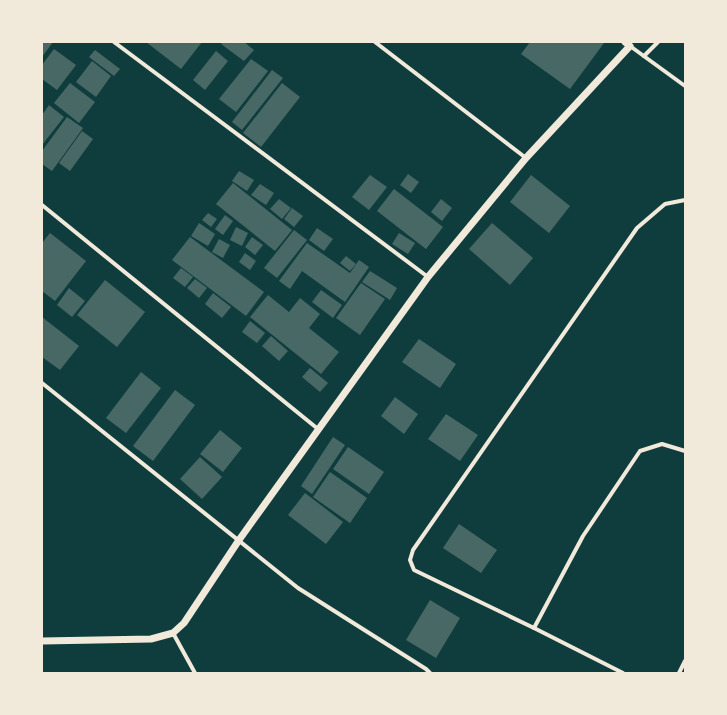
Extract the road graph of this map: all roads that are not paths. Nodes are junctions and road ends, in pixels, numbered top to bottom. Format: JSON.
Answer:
{"nodes":[{"id":1,"x":114,"y":42,"type":"edge"},
{"id":2,"x":375,"y":42,"type":"edge"},
{"id":3,"x":658,"y":42,"type":"edge"},
{"id":4,"x":627,"y":44,"type":"edge"},
{"id":5,"x":644,"y":56,"type":"junction"},
{"id":6,"x":685,"y":86,"type":"edge"},
{"id":7,"x":526,"y":158,"type":"junction"},
{"id":8,"x":685,"y":200,"type":"edge"},
{"id":9,"x":42,"y":205,"type":"edge"},
{"id":10,"x":428,"y":277,"type":"junction"},
{"id":11,"x":42,"y":383,"type":"edge"},
{"id":12,"x":318,"y":429,"type":"junction"},
{"id":13,"x":685,"y":450,"type":"edge"},
{"id":14,"x":239,"y":540,"type":"junction"},
{"id":15,"x":534,"y":628,"type":"junction"},
{"id":16,"x":173,"y":633,"type":"junction"},
{"id":17,"x":42,"y":641,"type":"edge"},
{"id":18,"x":685,"y":661,"type":"edge"},
{"id":19,"x":195,"y":673,"type":"edge"},
{"id":20,"x":430,"y":673,"type":"edge"},
{"id":21,"x":623,"y":673,"type":"edge"},
{"id":22,"x":679,"y":673,"type":"edge"}],
"edges":[{"from":1,"to":10,"type":"street"},
{"from":2,"to":7,"type":"street"},
{"from":3,"to":5,"type":"street"},
{"from":4,"to":5,"type":"street"},
{"from":4,"to":7,"type":"street"},
{"from":5,"to":6,"type":"street"},
{"from":7,"to":10,"type":"street"},
{"from":8,"to":15,"type":"street"},
{"from":9,"to":12,"type":"street"},
{"from":10,"to":12,"type":"street"},
{"from":11,"to":14,"type":"street"},
{"from":12,"to":14,"type":"street"},
{"from":13,"to":15,"type":"street"},
{"from":14,"to":16,"type":"street"},
{"from":14,"to":20,"type":"street"},
{"from":15,"to":21,"type":"street"},
{"from":16,"to":17,"type":"street"},
{"from":16,"to":19,"type":"street"},
{"from":18,"to":22,"type":"street"}]}
